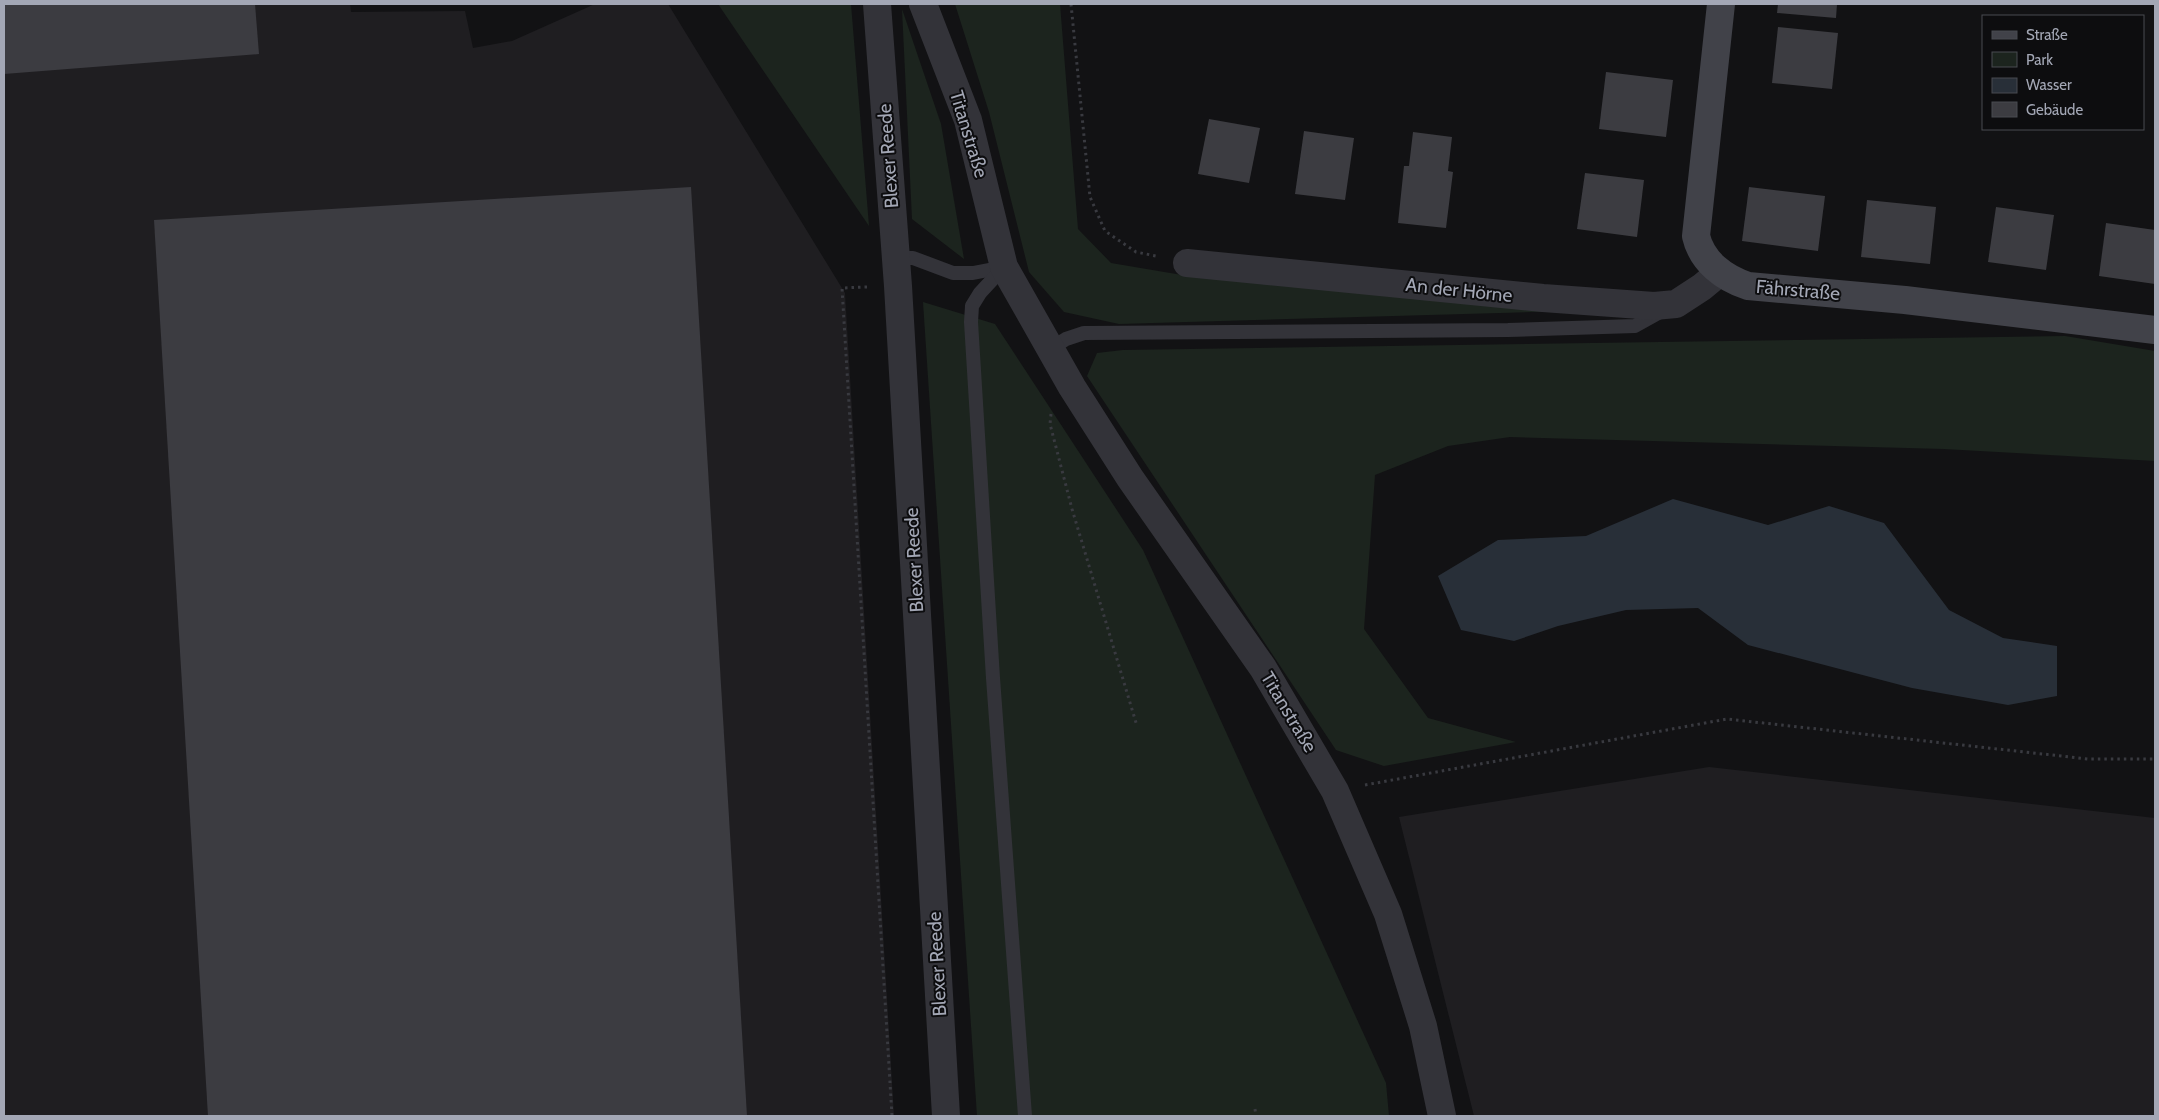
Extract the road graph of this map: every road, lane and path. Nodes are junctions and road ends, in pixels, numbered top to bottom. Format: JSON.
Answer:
{"nodes":[{"id":1,"x":877,"y":4,"type":"edge"},
{"id":2,"x":923,"y":4,"type":"edge"},
{"id":3,"x":1071,"y":4,"type":"edge"},
{"id":4,"x":1720,"y":4,"type":"edge"},
{"id":5,"x":896,"y":258,"type":"junction"},
{"id":6,"x":1187,"y":263,"type":"joint"},
{"id":7,"x":1004,"y":267,"type":"junction"},
{"id":8,"x":1720,"y":272,"type":"junction"},
{"id":9,"x":898,"y":286,"type":"junction"},
{"id":10,"x":1676,"y":304,"type":"junction"},
{"id":11,"x":2155,"y":330,"type":"edge"},
{"id":12,"x":1050,"y":349,"type":"junction"},
{"id":13,"x":1072,"y":387,"type":"junction"},
{"id":14,"x":1137,"y":726,"type":"dead end"},
{"id":15,"x":2155,"y":759,"type":"edge"},
{"id":16,"x":1335,"y":791,"type":"junction"},
{"id":17,"x":1255,"y":1109,"type":"dead end"},
{"id":18,"x":892,"y":1116,"type":"edge"},
{"id":19,"x":946,"y":1116,"type":"edge"},
{"id":20,"x":1025,"y":1116,"type":"edge"},
{"id":21,"x":1256,"y":1116,"type":"edge"},
{"id":22,"x":1442,"y":1116,"type":"edge"}],
"edges":[{"from":1,"to":5,"type":"street","name":"Blexer Reede"},
{"from":2,"to":7,"type":"street","name":"Titanstraße"},
{"from":3,"to":6,"type":"path"},
{"from":4,"to":8,"type":"street","name":"Fährstraße"},
{"from":5,"to":7,"type":"lane"},
{"from":5,"to":9,"type":"street","name":"Blexer Reede"},
{"from":6,"to":10,"type":"street","name":"An der Hörne"},
{"from":7,"to":12,"type":"street","name":"Titanstraße"},
{"from":7,"to":20,"type":"lane"},
{"from":8,"to":10,"type":"street","name":"An der Hörne"},
{"from":8,"to":11,"type":"street","name":"Fährstraße"},
{"from":9,"to":18,"type":"path"},
{"from":9,"to":19,"type":"street","name":"Blexer Reede"},
{"from":10,"to":12,"type":"lane"},
{"from":12,"to":13,"type":"street","name":"Titanstraße"},
{"from":13,"to":14,"type":"path"},
{"from":13,"to":16,"type":"street","name":"Titanstraße"},
{"from":15,"to":16,"type":"path"},
{"from":16,"to":22,"type":"street","name":"Titanstraße"},
{"from":17,"to":21,"type":"path"}]}
